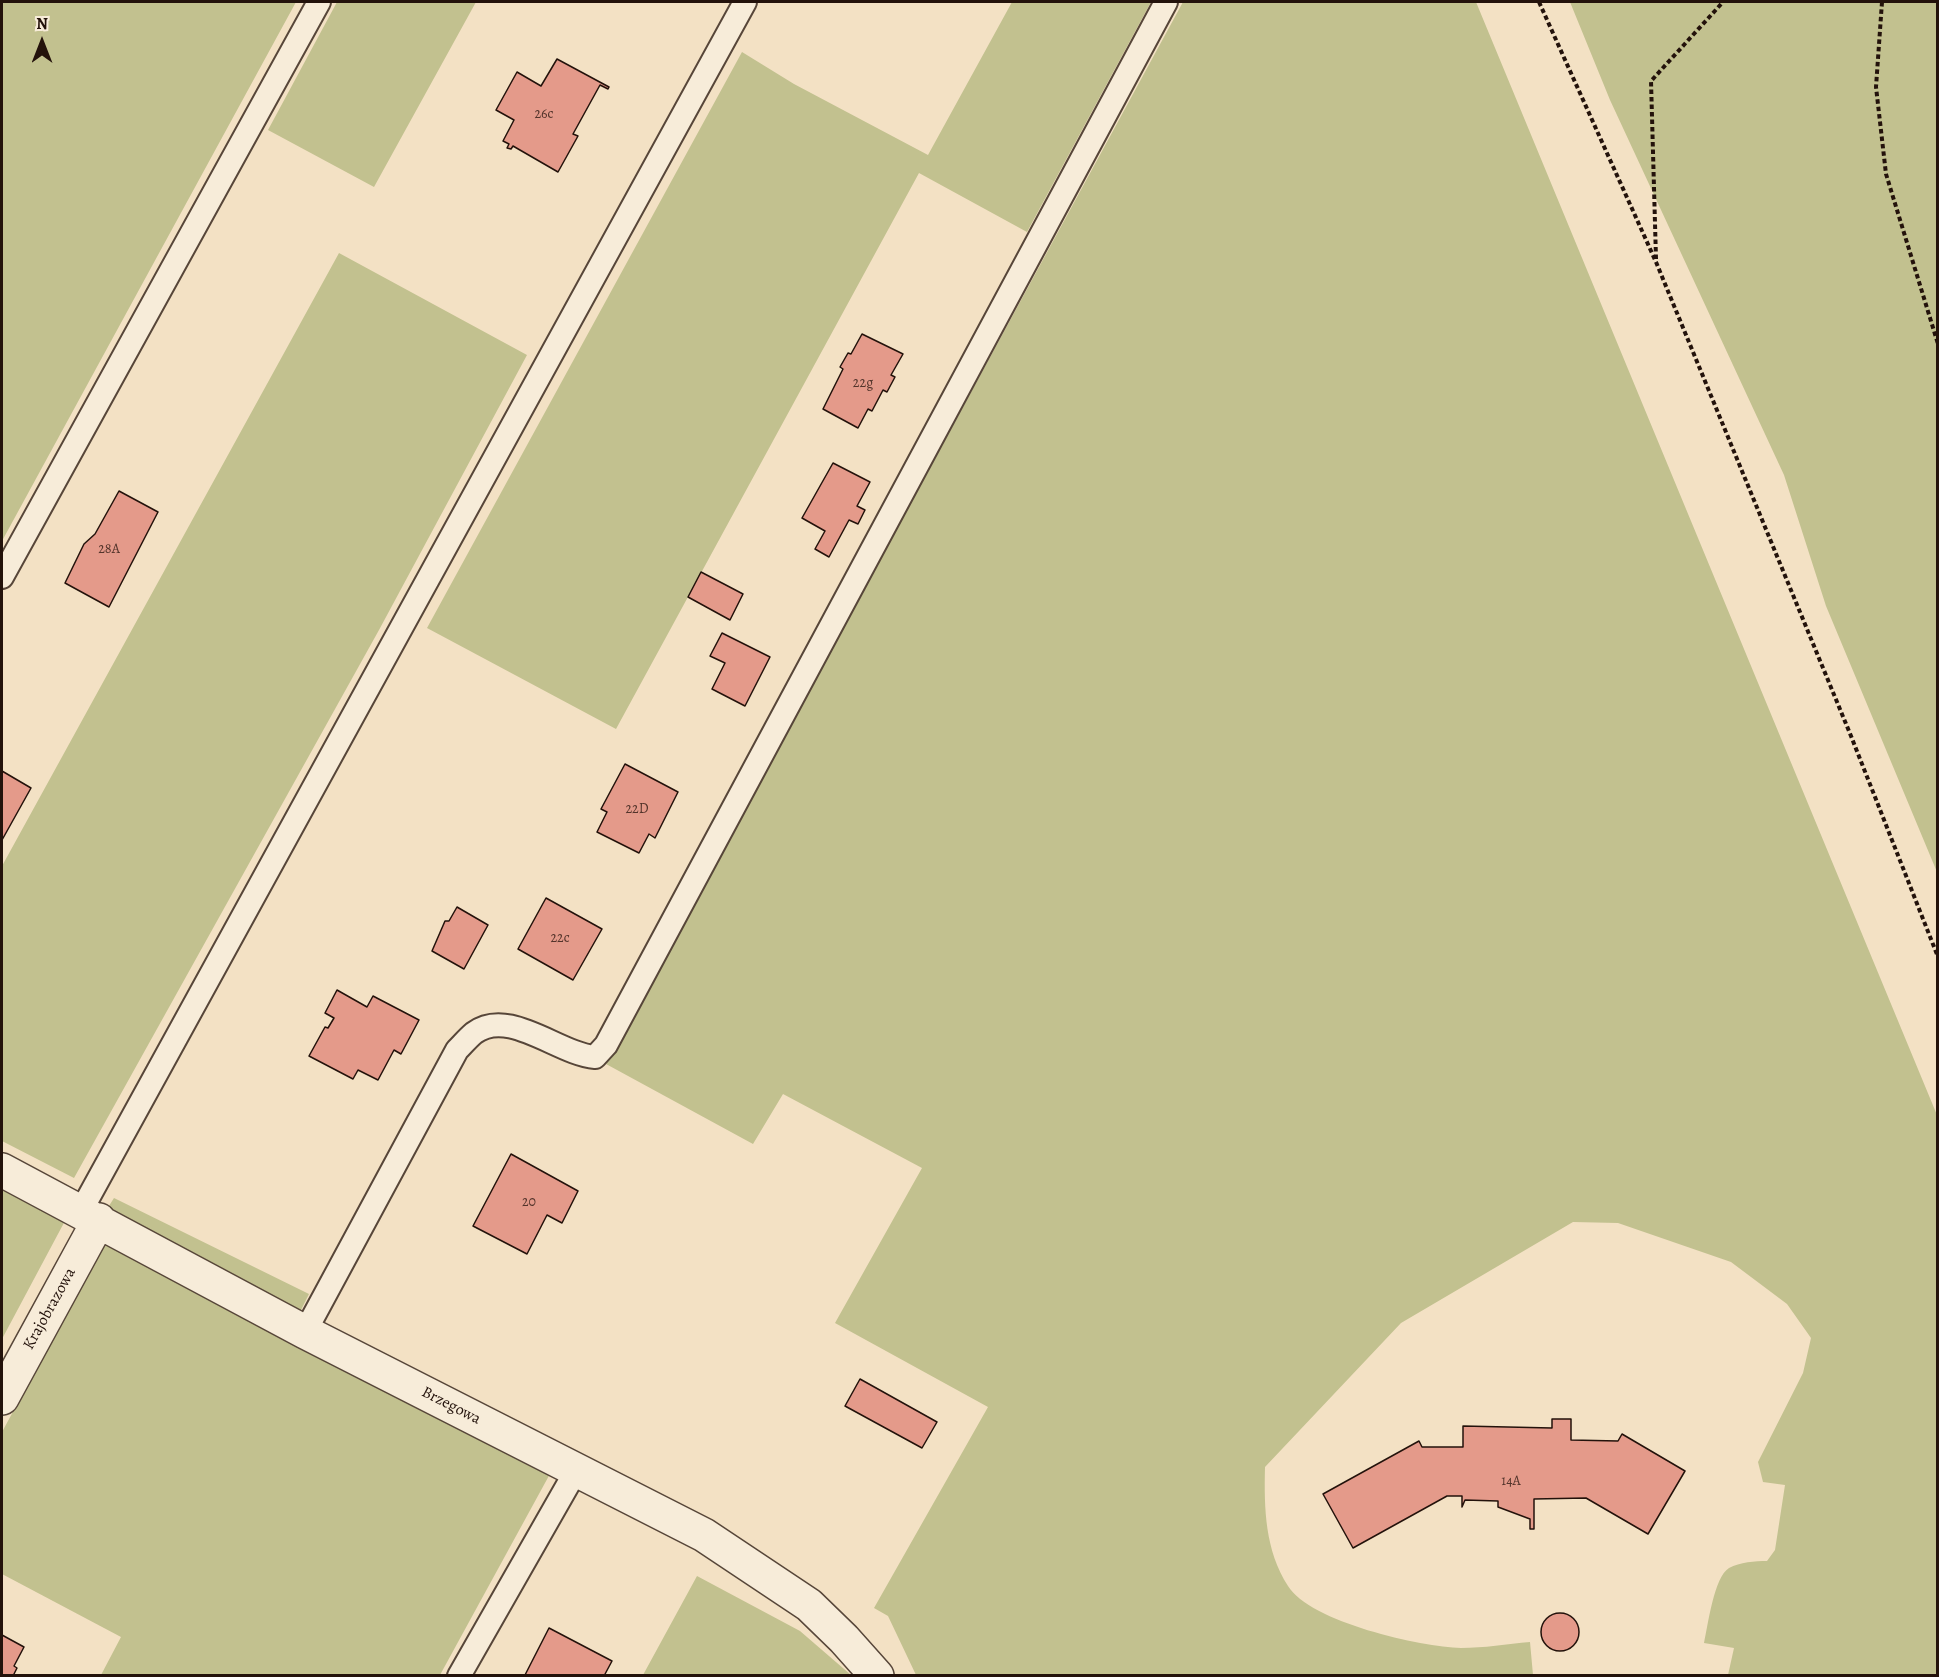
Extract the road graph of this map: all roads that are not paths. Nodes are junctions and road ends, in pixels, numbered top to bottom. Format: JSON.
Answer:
{"nodes":[{"id":1,"x":319,"y":2,"type":"edge"},
{"id":2,"x":745,"y":2,"type":"edge"},
{"id":3,"x":1166,"y":2,"type":"edge"},
{"id":4,"x":2,"y":576,"type":"edge"},
{"id":5,"x":2,"y":1170,"type":"edge"},
{"id":6,"x":90,"y":1216,"type":"junction"},
{"id":7,"x":306,"y":1332,"type":"junction"},
{"id":8,"x":2,"y":1398,"type":"edge"},
{"id":9,"x":577,"y":1469,"type":"junction"},
{"id":10,"x":459,"y":1676,"type":"edge"},
{"id":11,"x":877,"y":1676,"type":"edge"}],
"edges":[{"from":1,"to":4,"type":"lane"},
{"from":2,"to":6,"type":"lane"},
{"from":3,"to":7,"type":"lane"},
{"from":5,"to":6,"type":"street","name":"Brzegowa"},
{"from":6,"to":7,"type":"street","name":"Brzegowa"},
{"from":6,"to":8,"type":"street","name":"Krajobrazowa"},
{"from":7,"to":9,"type":"street","name":"Brzegowa"},
{"from":9,"to":10,"type":"lane"},
{"from":9,"to":11,"type":"street","name":"Brzegowa"}]}
